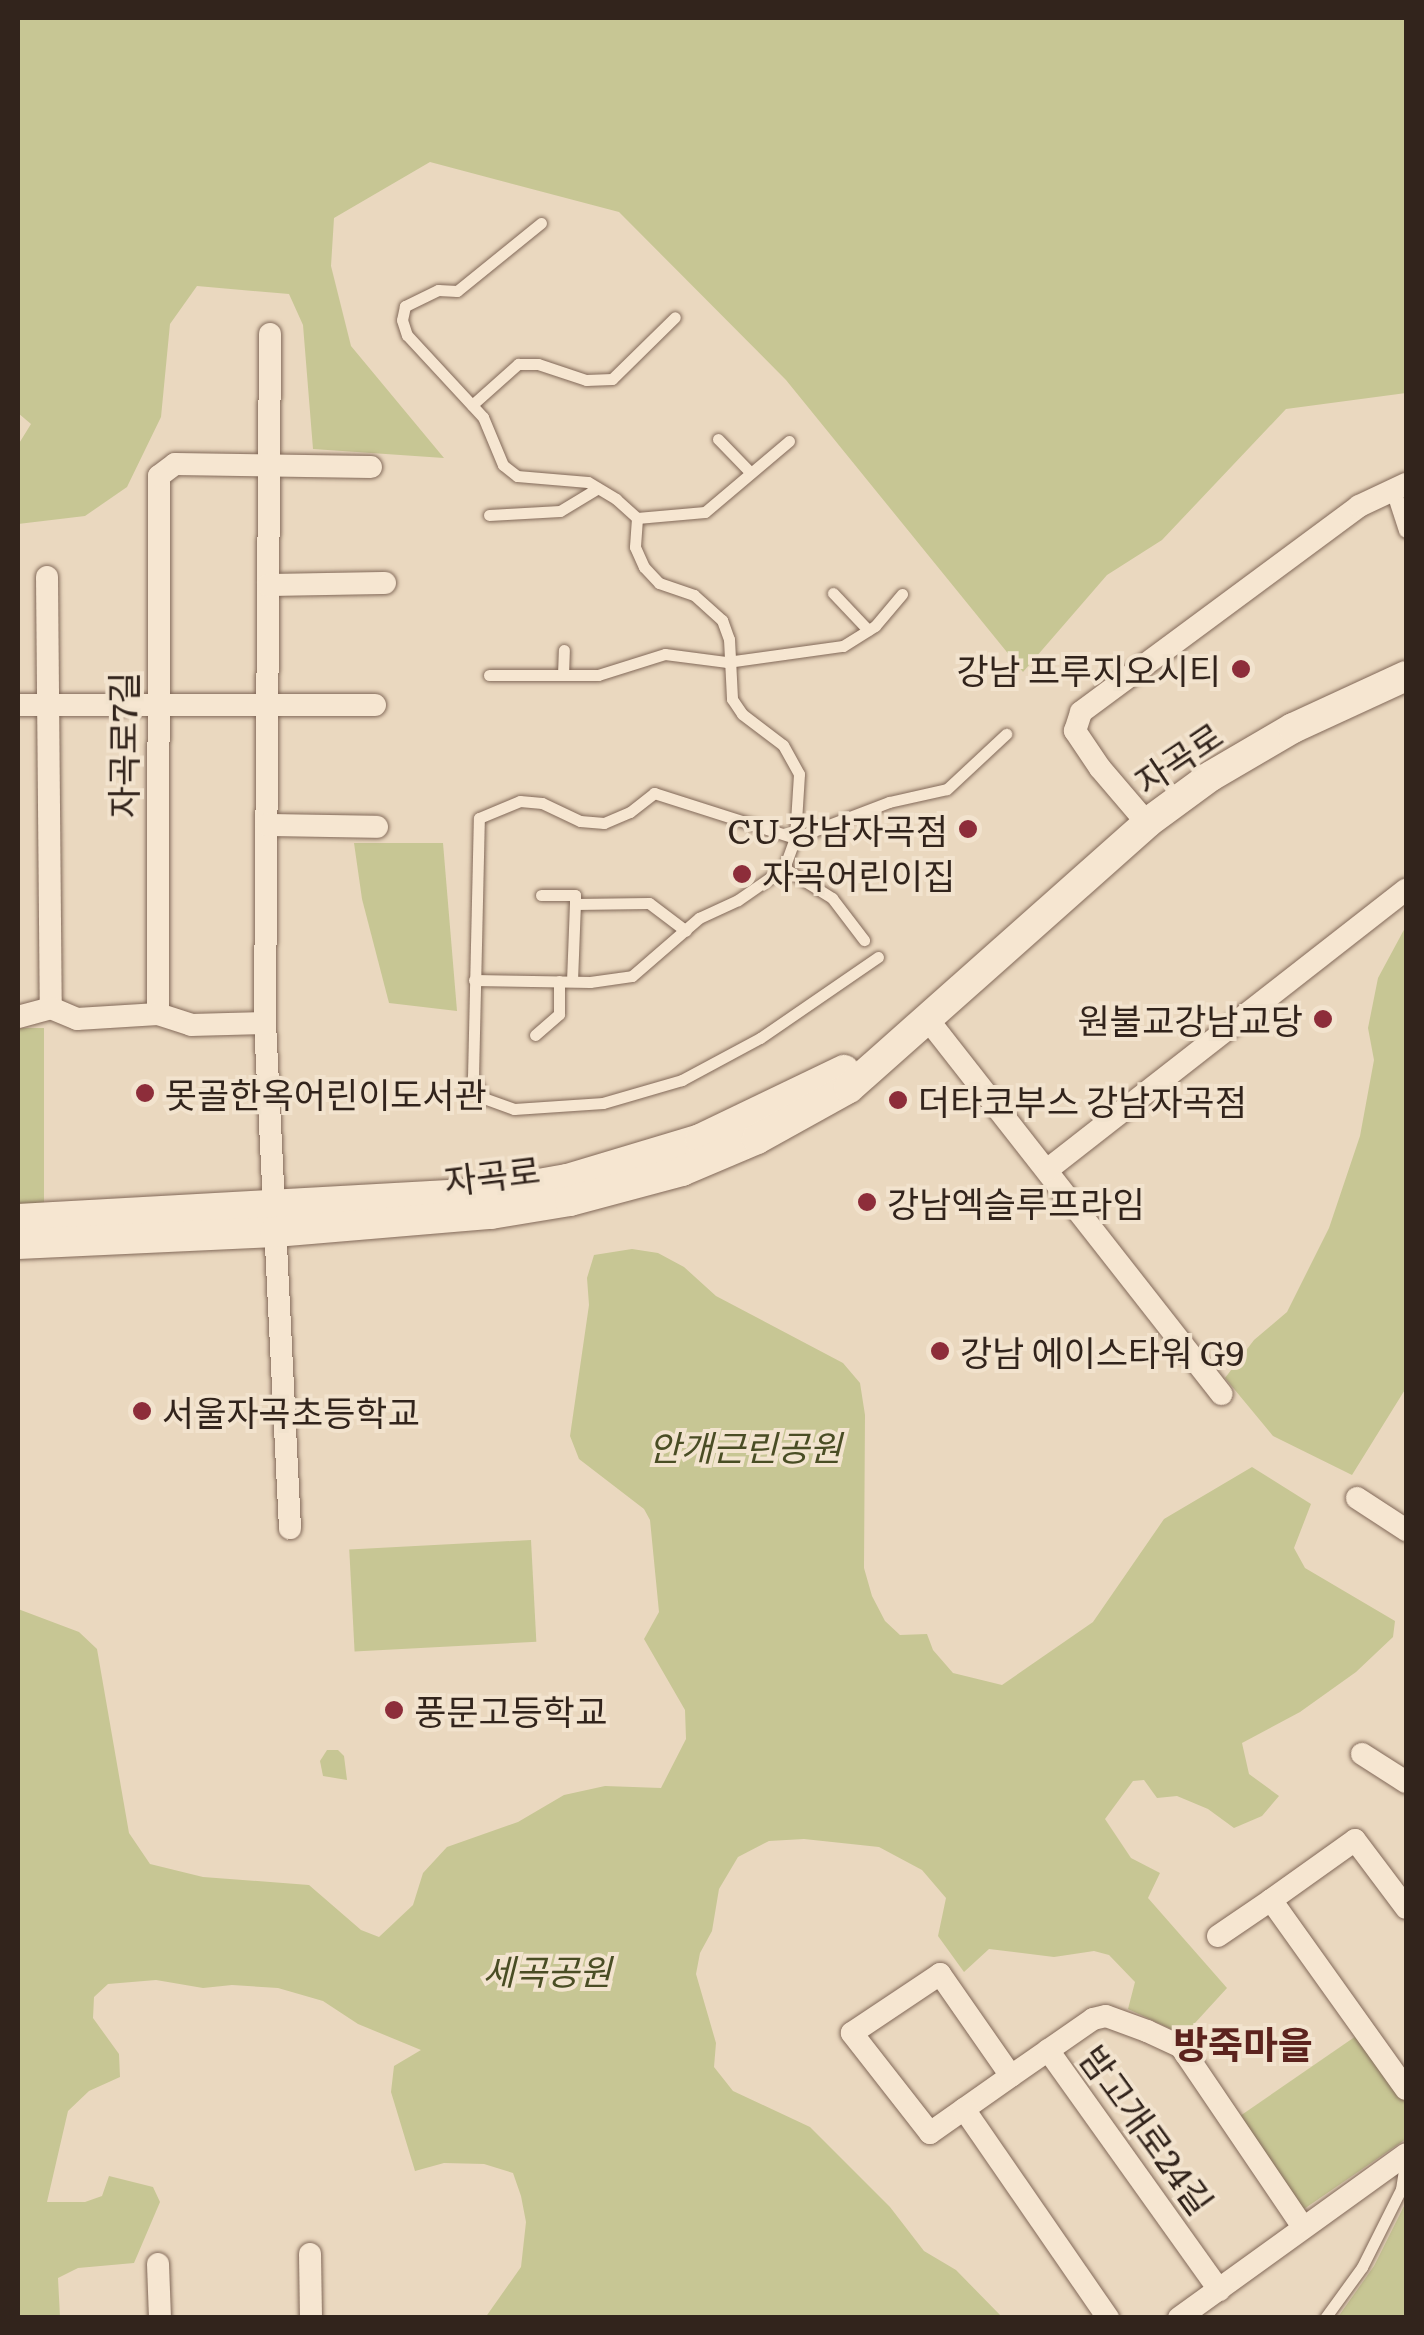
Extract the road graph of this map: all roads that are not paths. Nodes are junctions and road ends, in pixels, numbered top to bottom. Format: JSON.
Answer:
{"nodes":[{"id":1,"x":541,"y":223,"type":"dead end"},
{"id":2,"x":675,"y":317,"type":"dead end"},
{"id":3,"x":270,"y":334,"type":"dead end"},
{"id":4,"x":472,"y":405,"type":"junction"},
{"id":5,"x":718,"y":440,"type":"dead end"},
{"id":6,"x":789,"y":441,"type":"dead end"},
{"id":7,"x":270,"y":464,"type":"junction"},
{"id":8,"x":371,"y":467,"type":"dead end"},
{"id":9,"x":751,"y":473,"type":"junction"},
{"id":10,"x":1400,"y":487,"type":"edge"},
{"id":11,"x":598,"y":488,"type":"junction"},
{"id":12,"x":489,"y":515,"type":"dead end"},
{"id":13,"x":637,"y":518,"type":"junction"},
{"id":14,"x":1406,"y":530,"type":"edge"},
{"id":15,"x":47,"y":578,"type":"dead end"},
{"id":16,"x":268,"y":584,"type":"junction"},
{"id":17,"x":385,"y":584,"type":"dead end"},
{"id":18,"x":833,"y":593,"type":"dead end"},
{"id":19,"x":902,"y":594,"type":"dead end"},
{"id":20,"x":868,"y":630,"type":"junction"},
{"id":21,"x":564,"y":650,"type":"dead end"},
{"id":22,"x":727,"y":662,"type":"junction"},
{"id":23,"x":490,"y":675,"type":"dead end"},
{"id":24,"x":563,"y":675,"type":"junction"},
{"id":25,"x":1406,"y":676,"type":"edge"},
{"id":26,"x":18,"y":705,"type":"edge"},
{"id":27,"x":375,"y":705,"type":"dead end"},
{"id":28,"x":48,"y":706,"type":"junction"},
{"id":29,"x":268,"y":706,"type":"junction"},
{"id":30,"x":156,"y":707,"type":"junction"},
{"id":31,"x":1006,"y":734,"type":"dead end"},
{"id":32,"x":1147,"y":823,"type":"junction"},
{"id":33,"x":267,"y":826,"type":"junction"},
{"id":34,"x":377,"y":827,"type":"dead end"},
{"id":35,"x":795,"y":838,"type":"junction"},
{"id":36,"x":784,"y":868,"type":"junction"},
{"id":37,"x":1406,"y":890,"type":"edge"},
{"id":38,"x":541,"y":895,"type":"dead end"},
{"id":39,"x":575,"y":904,"type":"junction"},
{"id":40,"x":686,"y":931,"type":"junction"},
{"id":41,"x":864,"y":940,"type":"dead end"},
{"id":42,"x":878,"y":957,"type":"dead end"},
{"id":43,"x":474,"y":980,"type":"junction"},
{"id":44,"x":565,"y":981,"type":"junction"},
{"id":45,"x":52,"y":1008,"type":"junction"},
{"id":46,"x":158,"y":1014,"type":"junction"},
{"id":47,"x":18,"y":1017,"type":"edge"},
{"id":48,"x":929,"y":1021,"type":"junction"},
{"id":49,"x":265,"y":1024,"type":"junction"},
{"id":50,"x":535,"y":1035,"type":"dead end"},
{"id":51,"x":1047,"y":1170,"type":"junction"},
{"id":52,"x":274,"y":1219,"type":"junction"},
{"id":53,"x":18,"y":1220,"type":"edge"},
{"id":54,"x":18,"y":1244,"type":"edge"},
{"id":55,"x":1221,"y":1394,"type":"dead end"},
{"id":56,"x":1357,"y":1498,"type":"dead end"},
{"id":57,"x":290,"y":1528,"type":"dead end"},
{"id":58,"x":1406,"y":1530,"type":"edge"},
{"id":59,"x":1362,"y":1754,"type":"dead end"},
{"id":60,"x":1406,"y":1782,"type":"edge"},
{"id":61,"x":1402,"y":1892,"type":"edge"},
{"id":62,"x":1271,"y":1900,"type":"junction"},
{"id":63,"x":1218,"y":1936,"type":"dead end"},
{"id":64,"x":1048,"y":2050,"type":"junction"},
{"id":65,"x":1011,"y":2076,"type":"junction"},
{"id":66,"x":1406,"y":2088,"type":"edge"},
{"id":67,"x":964,"y":2110,"type":"junction"},
{"id":68,"x":1406,"y":2156,"type":"edge"},
{"id":69,"x":1303,"y":2227,"type":"junction"},
{"id":70,"x":310,"y":2254,"type":"dead end"},
{"id":71,"x":158,"y":2264,"type":"dead end"},
{"id":72,"x":1219,"y":2290,"type":"junction"},
{"id":73,"x":160,"y":2318,"type":"edge"},
{"id":74,"x":312,"y":2318,"type":"edge"},
{"id":75,"x":1108,"y":2318,"type":"edge"},
{"id":76,"x":1179,"y":2318,"type":"edge"},
{"id":77,"x":1326,"y":2318,"type":"edge"}],
"edges":[{"from":1,"to":4,"type":"lane"},
{"from":2,"to":4,"type":"lane"},
{"from":3,"to":7,"type":"street"},
{"from":4,"to":11,"type":"lane"},
{"from":5,"to":9,"type":"lane"},
{"from":6,"to":9,"type":"lane"},
{"from":7,"to":8,"type":"street"},
{"from":7,"to":16,"type":"street"},
{"from":7,"to":30,"type":"street","name":"자곡로7길"},
{"from":9,"to":13,"type":"lane"},
{"from":10,"to":14,"type":"street"},
{"from":10,"to":32,"type":"street"},
{"from":11,"to":12,"type":"lane"},
{"from":11,"to":13,"type":"lane"},
{"from":13,"to":22,"type":"lane"},
{"from":15,"to":28,"type":"street","name":"자곡로7길"},
{"from":16,"to":17,"type":"street"},
{"from":16,"to":29,"type":"street"},
{"from":18,"to":20,"type":"lane"},
{"from":19,"to":20,"type":"lane"},
{"from":20,"to":22,"type":"lane"},
{"from":21,"to":24,"type":"lane"},
{"from":22,"to":24,"type":"lane"},
{"from":22,"to":35,"type":"lane"},
{"from":23,"to":24,"type":"lane"},
{"from":25,"to":32,"type":"main road","name":"자곡로"},
{"from":26,"to":28,"type":"street"},
{"from":27,"to":29,"type":"street"},
{"from":28,"to":30,"type":"street"},
{"from":28,"to":45,"type":"street","name":"자곡로7길"},
{"from":29,"to":30,"type":"street"},
{"from":29,"to":33,"type":"street"},
{"from":30,"to":46,"type":"street","name":"자곡로7길"},
{"from":31,"to":35,"type":"lane"},
{"from":32,"to":48,"type":"main road","name":"자곡로"},
{"from":33,"to":34,"type":"street"},
{"from":33,"to":49,"type":"street"},
{"from":35,"to":36,"type":"lane"},
{"from":35,"to":43,"type":"lane"},
{"from":36,"to":40,"type":"lane"},
{"from":36,"to":41,"type":"lane"},
{"from":37,"to":51,"type":"street"},
{"from":38,"to":39,"type":"lane"},
{"from":39,"to":40,"type":"lane"},
{"from":39,"to":44,"type":"lane"},
{"from":40,"to":44,"type":"lane"},
{"from":42,"to":43,"type":"lane"},
{"from":43,"to":44,"type":"lane"},
{"from":44,"to":50,"type":"lane"},
{"from":45,"to":46,"type":"street"},
{"from":45,"to":47,"type":"street"},
{"from":46,"to":49,"type":"street"},
{"from":48,"to":51,"type":"street"},
{"from":48,"to":52,"type":"main road","name":"자곡로"},
{"from":49,"to":52,"type":"street"},
{"from":51,"to":55,"type":"street"},
{"from":52,"to":53,"type":"main road","name":"자곡로"},
{"from":52,"to":54,"type":"main road","name":"자곡로"},
{"from":52,"to":57,"type":"street"},
{"from":56,"to":58,"type":"street"},
{"from":59,"to":60,"type":"street"},
{"from":61,"to":62,"type":"street"},
{"from":62,"to":63,"type":"street"},
{"from":62,"to":66,"type":"street"},
{"from":64,"to":65,"type":"street","name":"밤고개로24길"},
{"from":64,"to":69,"type":"street","name":"밤고개로24길"},
{"from":64,"to":72,"type":"street","name":"밤고개로24길"},
{"from":65,"to":67,"type":"street","name":"밤고개로24길"},
{"from":65,"to":67,"type":"street"},
{"from":67,"to":75,"type":"street"},
{"from":68,"to":69,"type":"street"},
{"from":68,"to":77,"type":"lane"},
{"from":69,"to":72,"type":"street"},
{"from":70,"to":74,"type":"street"},
{"from":71,"to":73,"type":"street"},
{"from":72,"to":76,"type":"street"}]}
